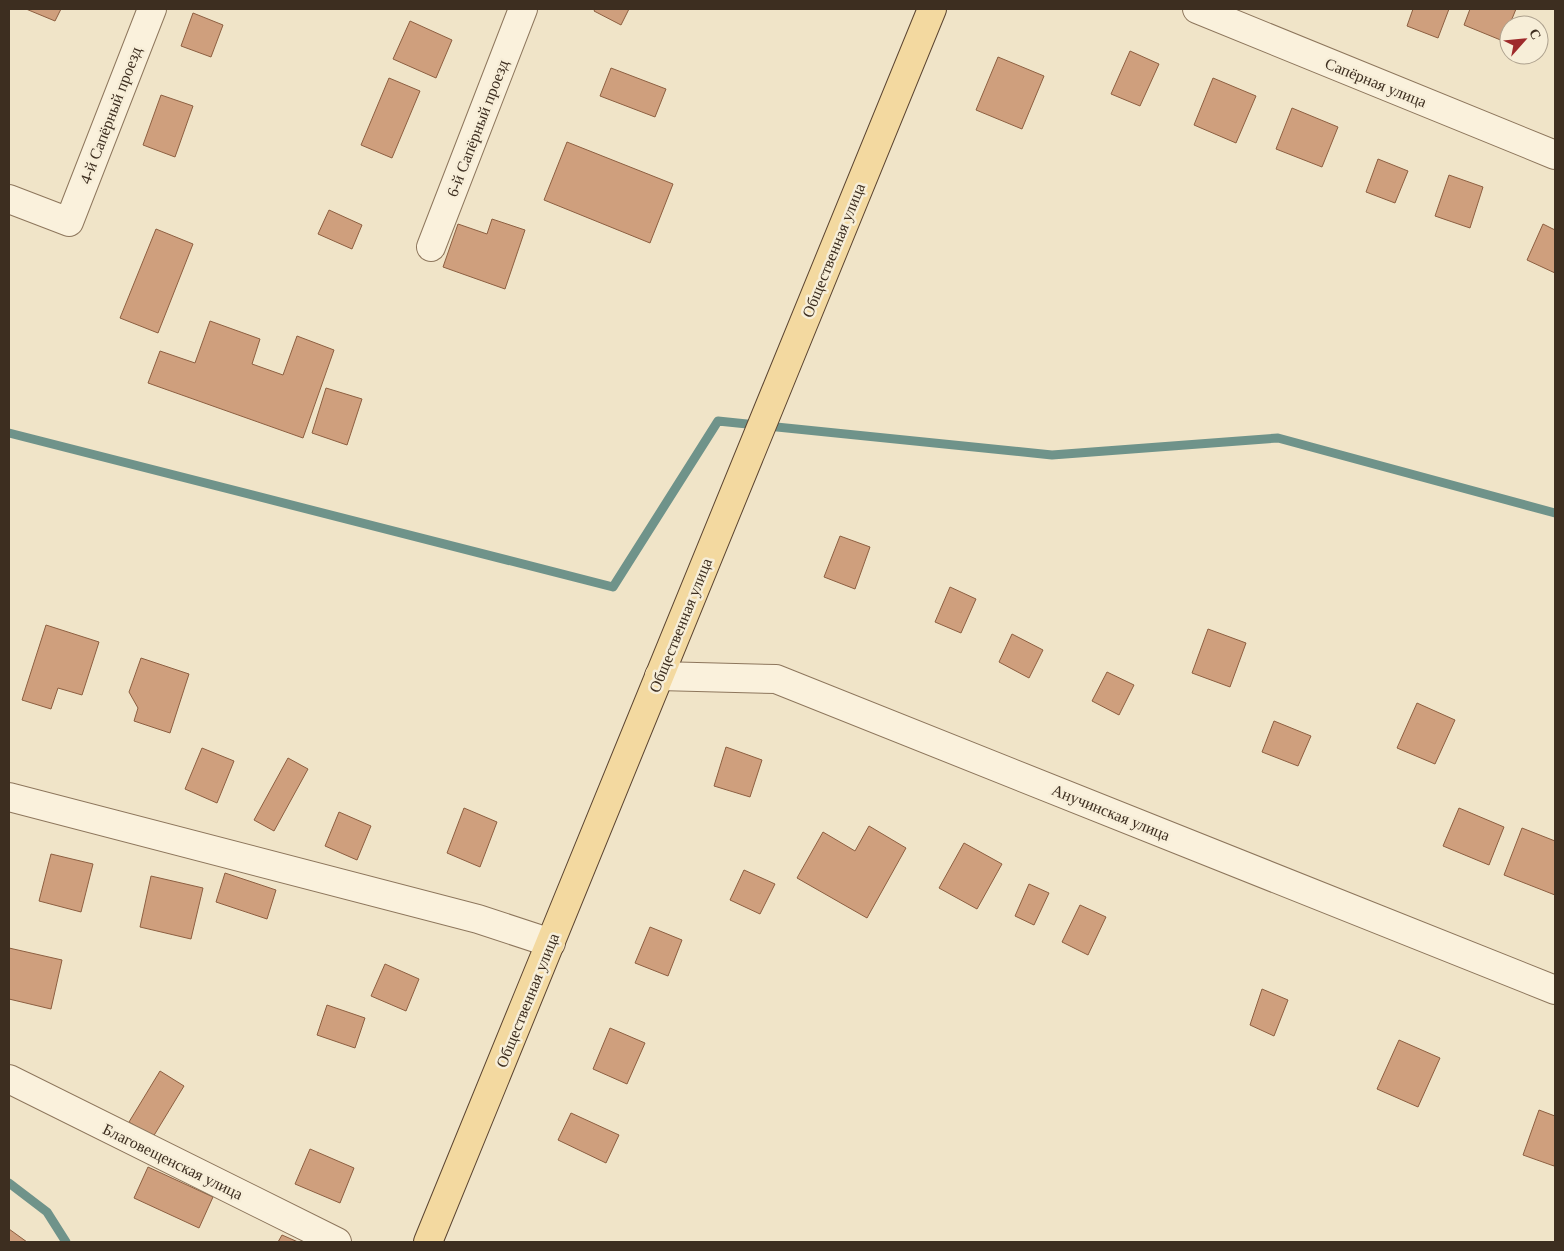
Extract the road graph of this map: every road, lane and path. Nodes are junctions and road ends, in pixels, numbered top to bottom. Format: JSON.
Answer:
{"nodes":[{"id":1,"x":152,"y":9,"type":"edge"},
{"id":2,"x":523,"y":9,"type":"edge"},
{"id":3,"x":932,"y":9,"type":"edge"},
{"id":4,"x":1197,"y":9,"type":"edge"},
{"id":5,"x":1555,"y":155,"type":"edge"},
{"id":6,"x":9,"y":199,"type":"edge"},
{"id":7,"x":431,"y":247,"type":"dead end"},
{"id":8,"x":659,"y":676,"type":"junction"},
{"id":9,"x":9,"y":797,"type":"edge"},
{"id":10,"x":550,"y":943,"type":"junction"},
{"id":11,"x":1555,"y":990,"type":"edge"},
{"id":12,"x":9,"y":1079,"type":"edge"},
{"id":13,"x":337,"y":1242,"type":"edge"},
{"id":14,"x":428,"y":1242,"type":"edge"}],
"edges":[{"from":1,"to":6,"type":"street","name":"4-й Сапёрный проезд"},
{"from":2,"to":7,"type":"street","name":"6-й Сапёрный проезд"},
{"from":3,"to":8,"type":"main road","name":"Общественная улица"},
{"from":4,"to":5,"type":"street","name":"Сапёрная улица"},
{"from":8,"to":10,"type":"main road","name":"Общественная улица"},
{"from":8,"to":11,"type":"street","name":"Анучинская улица"},
{"from":9,"to":10,"type":"street"},
{"from":10,"to":14,"type":"main road","name":"Общественная улица"},
{"from":12,"to":13,"type":"street","name":"Благовещенская улица"}]}
